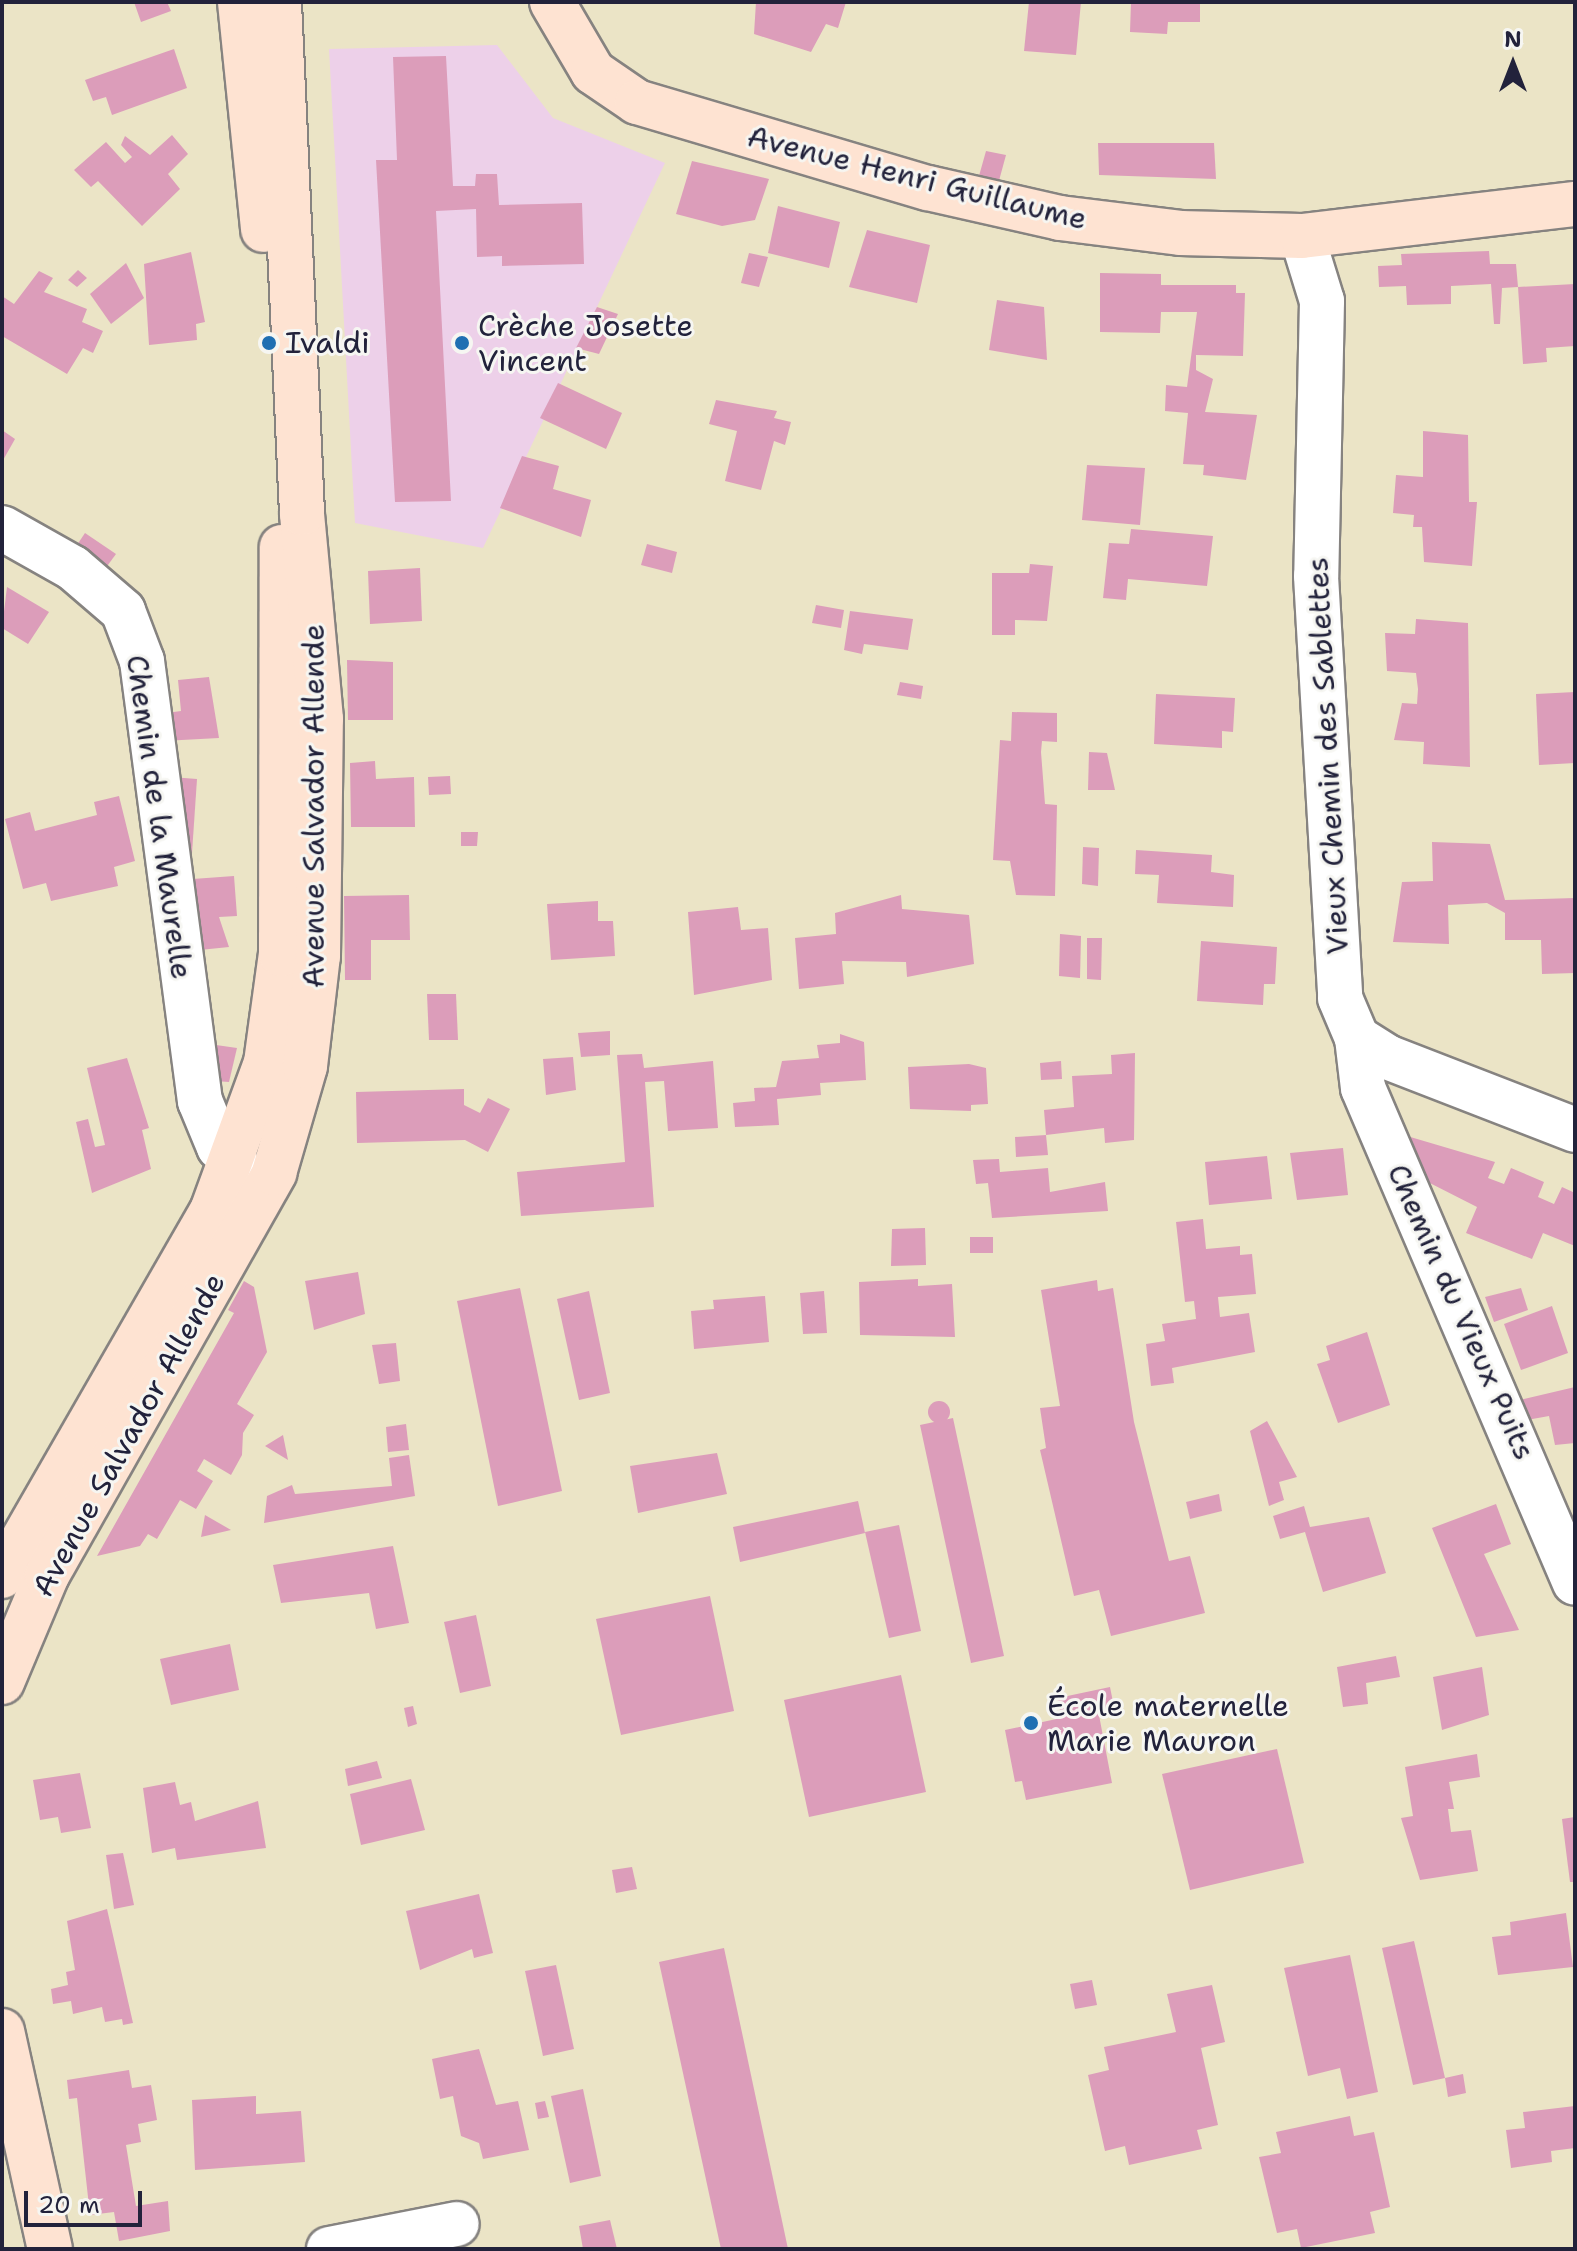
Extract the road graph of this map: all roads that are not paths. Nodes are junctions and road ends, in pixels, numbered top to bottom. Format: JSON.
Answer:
{"nodes":[{"id":1,"x":240,"y":2,"type":"edge"},
{"id":2,"x":279,"y":2,"type":"edge"},
{"id":3,"x":552,"y":2,"type":"edge"},
{"id":4,"x":1575,"y":204,"type":"edge"},
{"id":5,"x":1302,"y":236,"type":"junction"},
{"id":6,"x":2,"y":528,"type":"edge"},
{"id":7,"x":1357,"y":1038,"type":"junction"},
{"id":8,"x":1575,"y":1130,"type":"edge"},
{"id":9,"x":235,"y":1160,"type":"junction"},
{"id":10,"x":2,"y":1576,"type":"edge"},
{"id":11,"x":1575,"y":1583,"type":"edge"},
{"id":12,"x":2,"y":1682,"type":"edge"},
{"id":13,"x":2,"y":2031,"type":"edge"},
{"id":14,"x":457,"y":2224,"type":"dead end"},
{"id":15,"x":50,"y":2249,"type":"edge"},
{"id":16,"x":329,"y":2249,"type":"edge"}],
"edges":[{"from":1,"to":9,"type":"main road","name":"Avenue Salvador Allende"},
{"from":2,"to":12,"type":"main road","name":"Avenue Salvador Allende"},
{"from":3,"to":5,"type":"main road","name":"Avenue Henri Guillaume"},
{"from":4,"to":5,"type":"main road","name":"Avenue Henri Guillaume"},
{"from":5,"to":7,"type":"street","name":"Vieux Chemin des Sablettes"},
{"from":6,"to":9,"type":"street","name":"Chemin de la Maurelle"},
{"from":7,"to":8,"type":"street"},
{"from":7,"to":11,"type":"street","name":"Chemin du Vieux Puits"},
{"from":9,"to":10,"type":"main road","name":"Avenue Salvador Allende"},
{"from":13,"to":15,"type":"main road"},
{"from":14,"to":16,"type":"street"}]}
